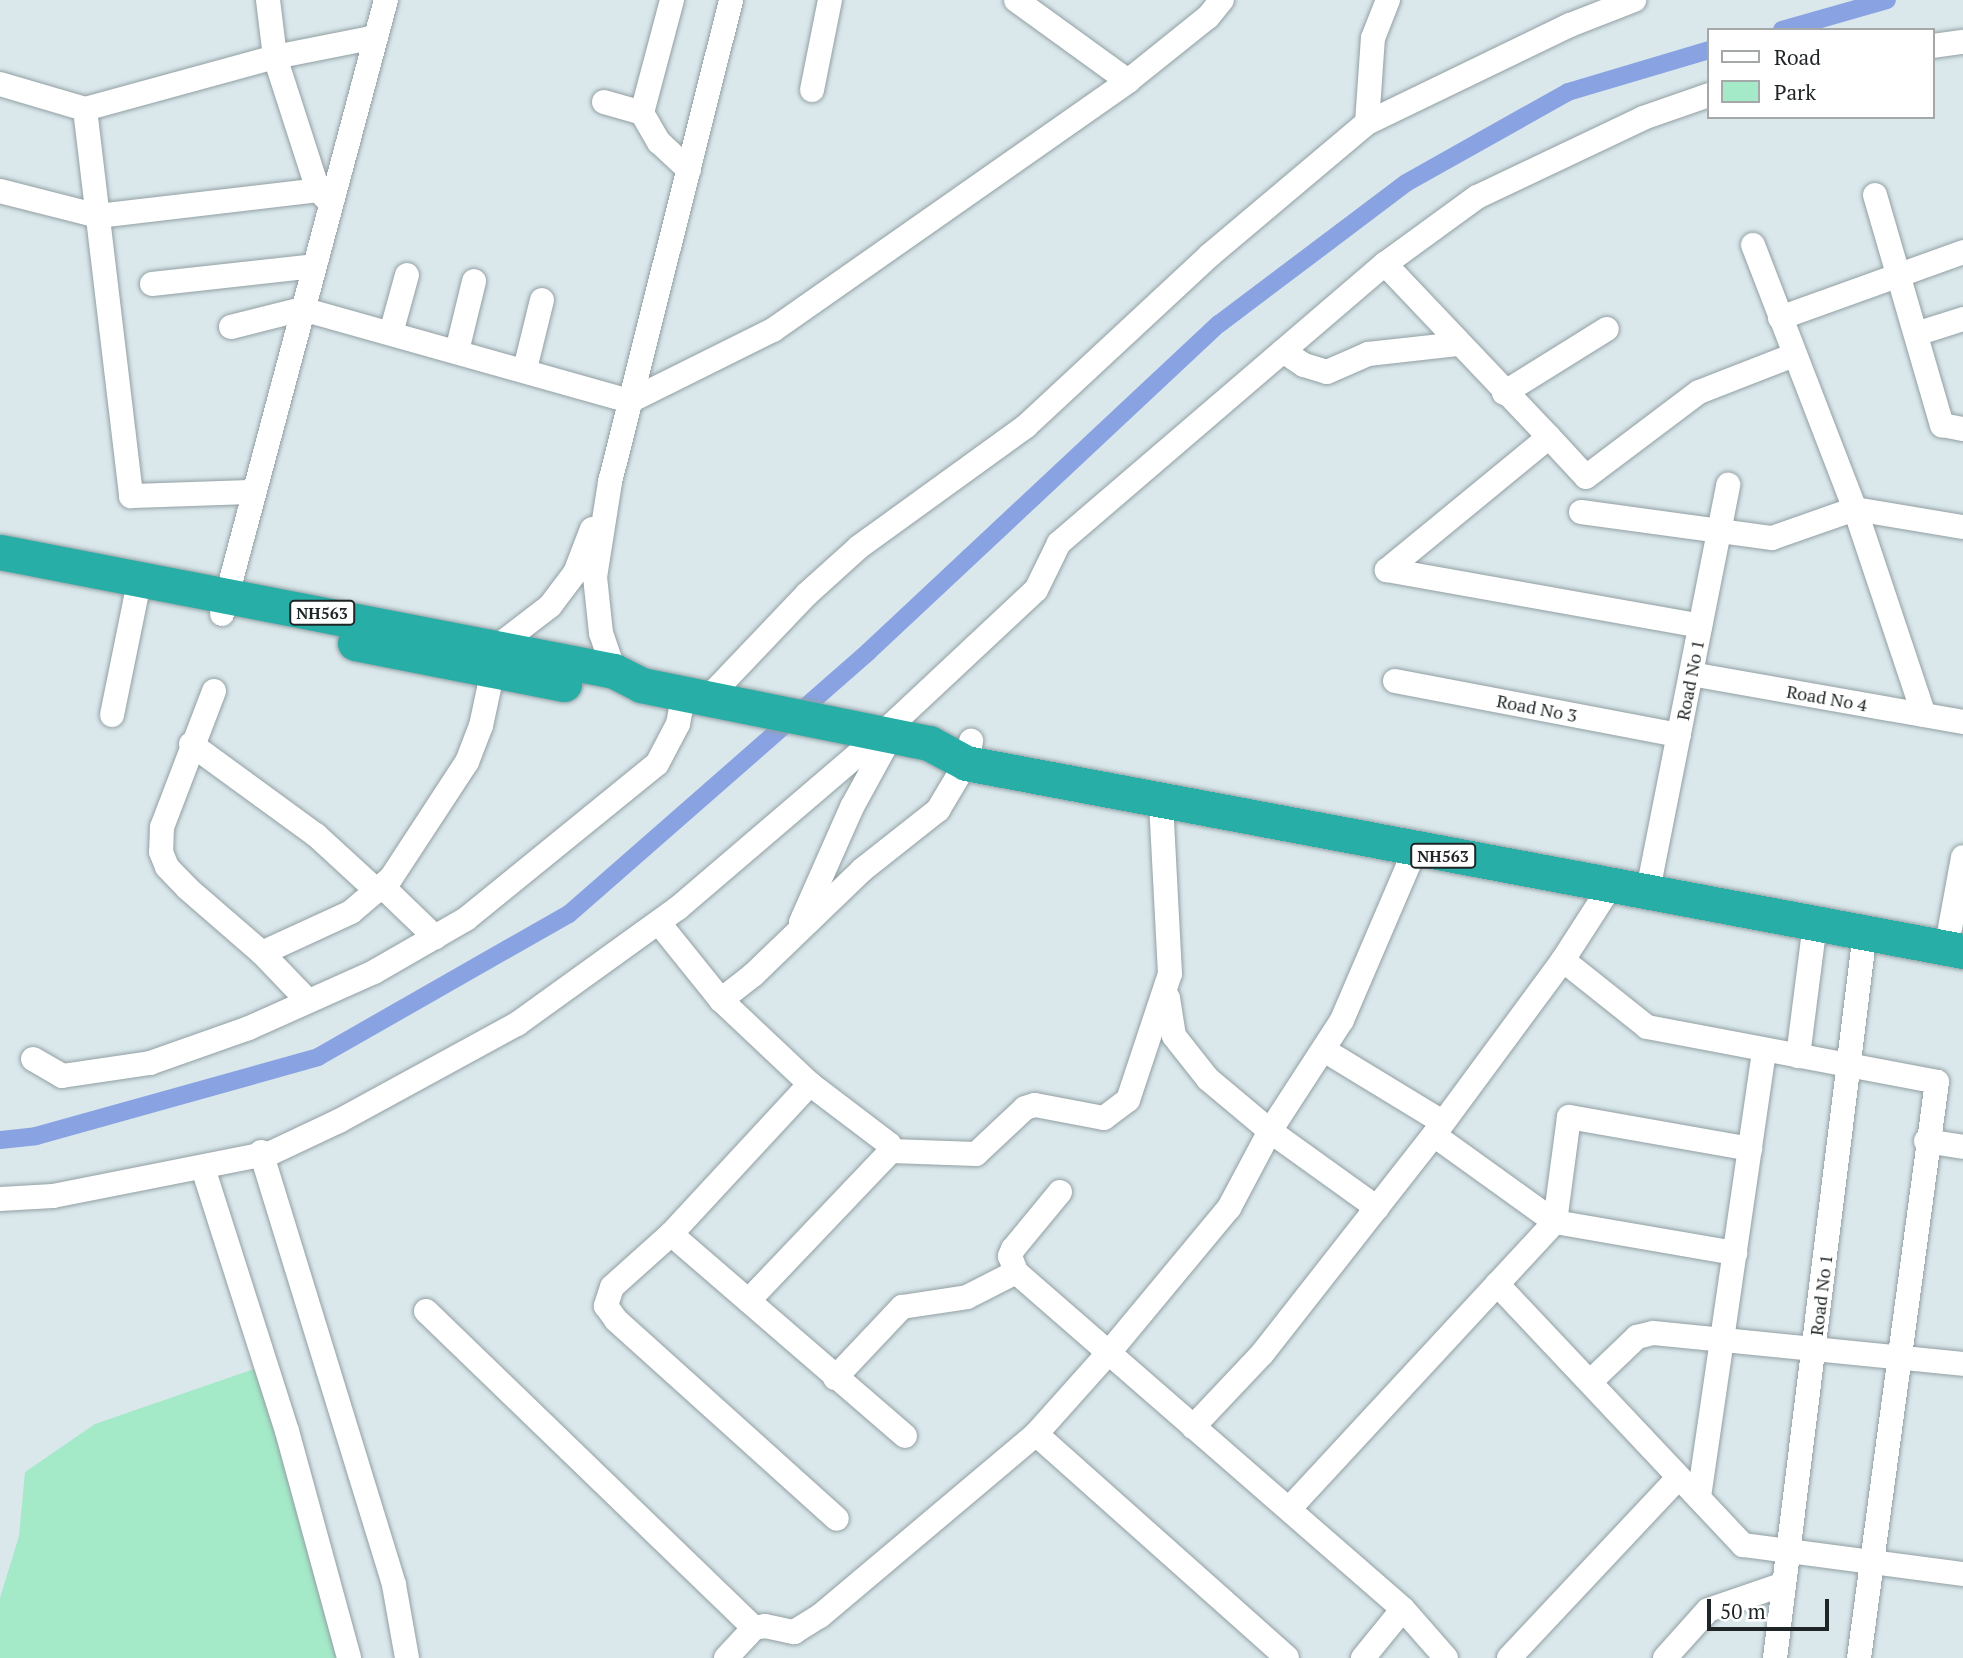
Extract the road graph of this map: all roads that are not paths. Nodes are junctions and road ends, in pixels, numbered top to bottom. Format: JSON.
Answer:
{"nodes":[{"id":1,"x":268,"y":0,"type":"edge"},
{"id":2,"x":386,"y":0,"type":"edge"},
{"id":3,"x":672,"y":0,"type":"edge"},
{"id":4,"x":731,"y":0,"type":"edge"},
{"id":5,"x":830,"y":0,"type":"edge"},
{"id":6,"x":1016,"y":0,"type":"edge"},
{"id":7,"x":1222,"y":0,"type":"edge"},
{"id":8,"x":1388,"y":0,"type":"edge"},
{"id":9,"x":1634,"y":0,"type":"edge"},
{"id":10,"x":376,"y":37,"type":"junction"},
{"id":11,"x":1963,"y":42,"type":"edge"},
{"id":12,"x":1935,"y":46,"type":"edge"},
{"id":13,"x":275,"y":57,"type":"junction"},
{"id":14,"x":1128,"y":81,"type":"junction"},
{"id":15,"x":0,"y":84,"type":"edge"},
{"id":16,"x":812,"y":90,"type":"dead end"},
{"id":17,"x":1708,"y":95,"type":"edge"},
{"id":18,"x":604,"y":102,"type":"dead end"},
{"id":19,"x":85,"y":109,"type":"junction"},
{"id":20,"x":642,"y":113,"type":"junction"},
{"id":21,"x":1367,"y":123,"type":"junction"},
{"id":22,"x":689,"y":170,"type":"junction"},
{"id":23,"x":0,"y":191,"type":"edge"},
{"id":24,"x":1875,"y":195,"type":"dead end"},
{"id":25,"x":324,"y":197,"type":"junction"},
{"id":26,"x":97,"y":216,"type":"junction"},
{"id":27,"x":1753,"y":245,"type":"dead end"},
{"id":28,"x":1963,"y":252,"type":"edge"},
{"id":29,"x":1385,"y":264,"type":"junction"},
{"id":30,"x":314,"y":267,"type":"junction"},
{"id":31,"x":407,"y":275,"type":"dead end"},
{"id":32,"x":1899,"y":275,"type":"junction"},
{"id":33,"x":474,"y":281,"type":"dead end"},
{"id":34,"x":152,"y":284,"type":"dead end"},
{"id":35,"x":542,"y":300,"type":"dead end"},
{"id":36,"x":302,"y":309,"type":"junction"},
{"id":37,"x":1780,"y":317,"type":"junction"},
{"id":38,"x":1963,"y":319,"type":"edge"},
{"id":39,"x":231,"y":327,"type":"dead end"},
{"id":40,"x":1607,"y":329,"type":"dead end"},
{"id":41,"x":391,"y":333,"type":"junction"},
{"id":42,"x":1916,"y":334,"type":"junction"},
{"id":43,"x":1460,"y":344,"type":"junction"},
{"id":44,"x":457,"y":351,"type":"junction"},
{"id":45,"x":1283,"y":351,"type":"junction"},
{"id":46,"x":1794,"y":355,"type":"junction"},
{"id":47,"x":525,"y":369,"type":"junction"},
{"id":48,"x":1504,"y":393,"type":"junction"},
{"id":49,"x":631,"y":401,"type":"junction"},
{"id":50,"x":1963,"y":429,"type":"edge"},
{"id":51,"x":1549,"y":437,"type":"junction"},
{"id":52,"x":610,"y":482,"type":"junction"},
{"id":53,"x":1728,"y":485,"type":"dead end"},
{"id":54,"x":252,"y":492,"type":"junction"},
{"id":55,"x":1855,"y":509,"type":"junction"},
{"id":56,"x":1581,"y":512,"type":"dead end"},
{"id":57,"x":1963,"y":527,"type":"edge"},
{"id":58,"x":1720,"y":528,"type":"junction"},
{"id":59,"x":0,"y":552,"type":"edge"},
{"id":60,"x":0,"y":572,"type":"edge"},
{"id":61,"x":136,"y":597,"type":"junction"},
{"id":62,"x":224,"y":605,"type":"junction"},
{"id":63,"x":1700,"y":625,"type":"junction"},
{"id":64,"x":494,"y":658,"type":"junction"},
{"id":65,"x":1691,"y":674,"type":"junction"},
{"id":66,"x":627,"y":678,"type":"junction"},
{"id":67,"x":1395,"y":681,"type":"dead end"},
{"id":68,"x":214,"y":691,"type":"dead end"},
{"id":69,"x":709,"y":699,"type":"junction"},
{"id":70,"x":112,"y":715,"type":"dead end"},
{"id":71,"x":1924,"y":715,"type":"junction"},
{"id":72,"x":1963,"y":722,"type":"edge"},
{"id":73,"x":883,"y":732,"type":"junction"},
{"id":74,"x":1679,"y":735,"type":"junction"},
{"id":75,"x":191,"y":744,"type":"junction"},
{"id":76,"x":968,"y":752,"type":"junction"},
{"id":77,"x":1161,"y":802,"type":"junction"},
{"id":78,"x":1415,"y":850,"type":"junction"},
{"id":79,"x":1963,"y":857,"type":"edge"},
{"id":80,"x":1651,"y":875,"type":"junction"},
{"id":81,"x":1610,"y":887,"type":"junction"},
{"id":82,"x":380,"y":888,"type":"junction"},
{"id":83,"x":659,"y":923,"type":"junction"},
{"id":84,"x":1815,"y":923,"type":"junction"},
{"id":85,"x":797,"y":932,"type":"junction"},
{"id":86,"x":1865,"y":932,"type":"junction"},
{"id":87,"x":1959,"y":936,"type":"edge"},
{"id":88,"x":435,"y":937,"type":"junction"},
{"id":89,"x":262,"y":953,"type":"junction"},
{"id":90,"x":1563,"y":961,"type":"junction"},
{"id":91,"x":1167,"y":990,"type":"junction"},
{"id":92,"x":721,"y":1000,"type":"junction"},
{"id":93,"x":308,"y":1001,"type":"junction"},
{"id":94,"x":1324,"y":1050,"type":"junction"},
{"id":95,"x":1764,"y":1050,"type":"junction"},
{"id":96,"x":1798,"y":1056,"type":"junction"},
{"id":97,"x":33,"y":1059,"type":"dead end"},
{"id":98,"x":1850,"y":1066,"type":"junction"},
{"id":99,"x":810,"y":1084,"type":"junction"},
{"id":100,"x":1438,"y":1128,"type":"junction"},
{"id":101,"x":1270,"y":1131,"type":"junction"},
{"id":102,"x":1926,"y":1141,"type":"junction"},
{"id":103,"x":1963,"y":1147,"type":"edge"},
{"id":104,"x":1750,"y":1149,"type":"junction"},
{"id":105,"x":891,"y":1151,"type":"junction"},
{"id":106,"x":261,"y":1152,"type":"junction"},
{"id":107,"x":203,"y":1168,"type":"junction"},
{"id":108,"x":1060,"y":1192,"type":"dead end"},
{"id":109,"x":0,"y":1199,"type":"edge"},
{"id":110,"x":1377,"y":1208,"type":"junction"},
{"id":111,"x":1555,"y":1222,"type":"junction"},
{"id":112,"x":671,"y":1234,"type":"junction"},
{"id":113,"x":1735,"y":1254,"type":"junction"},
{"id":114,"x":1016,"y":1272,"type":"junction"},
{"id":115,"x":1497,"y":1284,"type":"junction"},
{"id":116,"x":750,"y":1299,"type":"junction"},
{"id":117,"x":426,"y":1311,"type":"dead end"},
{"id":118,"x":1722,"y":1338,"type":"junction"},
{"id":119,"x":1815,"y":1348,"type":"junction"},
{"id":120,"x":1111,"y":1350,"type":"junction"},
{"id":121,"x":1898,"y":1357,"type":"junction"},
{"id":122,"x":1963,"y":1364,"type":"edge"},
{"id":123,"x":835,"y":1378,"type":"junction"},
{"id":124,"x":1591,"y":1381,"type":"junction"},
{"id":125,"x":1193,"y":1427,"type":"junction"},
{"id":126,"x":1036,"y":1434,"type":"junction"},
{"id":127,"x":905,"y":1436,"type":"dead end"},
{"id":128,"x":1679,"y":1477,"type":"junction"},
{"id":129,"x":1699,"y":1497,"type":"junction"},
{"id":130,"x":1289,"y":1508,"type":"junction"},
{"id":131,"x":837,"y":1519,"type":"dead end"},
{"id":132,"x":1789,"y":1551,"type":"junction"},
{"id":133,"x":1872,"y":1562,"type":"junction"},
{"id":134,"x":1963,"y":1574,"type":"edge"},
{"id":135,"x":1784,"y":1584,"type":"junction"},
{"id":136,"x":1403,"y":1609,"type":"junction"},
{"id":137,"x":754,"y":1628,"type":"junction"},
{"id":138,"x":349,"y":1658,"type":"edge"},
{"id":139,"x":407,"y":1658,"type":"edge"},
{"id":140,"x":726,"y":1658,"type":"edge"},
{"id":141,"x":1287,"y":1658,"type":"edge"},
{"id":142,"x":1363,"y":1658,"type":"edge"},
{"id":143,"x":1446,"y":1658,"type":"edge"},
{"id":144,"x":1509,"y":1658,"type":"edge"},
{"id":145,"x":1665,"y":1658,"type":"edge"},
{"id":146,"x":1775,"y":1658,"type":"edge"},
{"id":147,"x":1859,"y":1658,"type":"edge"}],
"edges":[{"from":1,"to":13,"type":"street"},
{"from":2,"to":10,"type":"street"},
{"from":3,"to":20,"type":"street"},
{"from":4,"to":22,"type":"street"},
{"from":5,"to":16,"type":"street"},
{"from":6,"to":14,"type":"street"},
{"from":7,"to":14,"type":"street"},
{"from":8,"to":21,"type":"street"},
{"from":9,"to":21,"type":"street"},
{"from":10,"to":13,"type":"street"},
{"from":10,"to":25,"type":"street"},
{"from":11,"to":12,"type":"street"},
{"from":13,"to":19,"type":"street"},
{"from":13,"to":25,"type":"street"},
{"from":14,"to":49,"type":"street"},
{"from":15,"to":19,"type":"street"},
{"from":17,"to":29,"type":"street"},
{"from":18,"to":20,"type":"street"},
{"from":19,"to":26,"type":"street"},
{"from":20,"to":22,"type":"street"},
{"from":21,"to":69,"type":"street"},
{"from":22,"to":49,"type":"street"},
{"from":23,"to":26,"type":"street"},
{"from":24,"to":32,"type":"street"},
{"from":25,"to":26,"type":"street"},
{"from":25,"to":30,"type":"street"},
{"from":26,"to":54,"type":"street"},
{"from":27,"to":37,"type":"street"},
{"from":28,"to":32,"type":"street"},
{"from":29,"to":43,"type":"street"},
{"from":29,"to":45,"type":"street"},
{"from":30,"to":34,"type":"street"},
{"from":30,"to":36,"type":"street"},
{"from":31,"to":41,"type":"street"},
{"from":32,"to":37,"type":"street"},
{"from":32,"to":42,"type":"street"},
{"from":33,"to":44,"type":"street"},
{"from":35,"to":47,"type":"street"},
{"from":36,"to":39,"type":"street"},
{"from":36,"to":41,"type":"street"},
{"from":36,"to":54,"type":"street"},
{"from":37,"to":46,"type":"street"},
{"from":38,"to":42,"type":"street"},
{"from":40,"to":48,"type":"street"},
{"from":41,"to":44,"type":"street"},
{"from":42,"to":50,"type":"street"},
{"from":43,"to":45,"type":"street"},
{"from":43,"to":48,"type":"street"},
{"from":44,"to":47,"type":"street"},
{"from":45,"to":73,"type":"street"},
{"from":46,"to":51,"type":"street"},
{"from":46,"to":55,"type":"street"},
{"from":47,"to":49,"type":"street"},
{"from":48,"to":51,"type":"street"},
{"from":49,"to":52,"type":"street"},
{"from":51,"to":63,"type":"street"},
{"from":52,"to":64,"type":"street"},
{"from":52,"to":66,"type":"street"},
{"from":53,"to":58,"type":"street","name":"Road No 1"},
{"from":54,"to":62,"type":"street"},
{"from":55,"to":57,"type":"street"},
{"from":55,"to":58,"type":"street"},
{"from":55,"to":71,"type":"street"},
{"from":56,"to":58,"type":"street"},
{"from":58,"to":63,"type":"street","name":"Road No 1"},
{"from":59,"to":62,"type":"highway","number":"NH563"},
{"from":60,"to":61,"type":"highway","number":"NH563"},
{"from":61,"to":62,"type":"highway","number":"NH563"},
{"from":61,"to":70,"type":"street"},
{"from":62,"to":64,"type":"highway","number":"NH563"},
{"from":63,"to":65,"type":"street","name":"Road No 1"},
{"from":64,"to":66,"type":"highway","number":"NH563"},
{"from":64,"to":82,"type":"street"},
{"from":65,"to":71,"type":"street","name":"Road No 4"},
{"from":65,"to":74,"type":"street","name":"Road No 1"},
{"from":66,"to":69,"type":"highway","number":"NH563"},
{"from":67,"to":74,"type":"street","name":"Road No 3"},
{"from":68,"to":75,"type":"street"},
{"from":69,"to":73,"type":"highway","number":"NH563"},
{"from":69,"to":88,"type":"street"},
{"from":71,"to":72,"type":"street","name":"Road No 4"},
{"from":73,"to":76,"type":"highway","number":"NH563"},
{"from":73,"to":83,"type":"street"},
{"from":73,"to":85,"type":"street"},
{"from":74,"to":80,"type":"street","name":"Road No 1"},
{"from":75,"to":82,"type":"street"},
{"from":75,"to":89,"type":"street"},
{"from":76,"to":77,"type":"highway","number":"NH563"},
{"from":76,"to":80,"type":"highway","number":"NH563"},
{"from":76,"to":85,"type":"street"},
{"from":77,"to":78,"type":"highway","number":"NH563"},
{"from":77,"to":91,"type":"street"},
{"from":78,"to":81,"type":"highway","number":"NH563"},
{"from":78,"to":94,"type":"street"},
{"from":79,"to":87,"type":"street"},
{"from":80,"to":87,"type":"highway","number":"NH563"},
{"from":81,"to":84,"type":"highway","number":"NH563"},
{"from":81,"to":90,"type":"street"},
{"from":82,"to":88,"type":"street"},
{"from":82,"to":89,"type":"street"},
{"from":83,"to":92,"type":"street"},
{"from":83,"to":106,"type":"street"},
{"from":84,"to":86,"type":"highway","number":"NH563"},
{"from":84,"to":96,"type":"street"},
{"from":85,"to":92,"type":"street"},
{"from":86,"to":87,"type":"highway","number":"NH563"},
{"from":86,"to":98,"type":"street","name":"Road No 1"},
{"from":88,"to":93,"type":"street"},
{"from":89,"to":93,"type":"street"},
{"from":90,"to":95,"type":"street"},
{"from":90,"to":100,"type":"street"},
{"from":91,"to":101,"type":"street"},
{"from":91,"to":105,"type":"street"},
{"from":92,"to":99,"type":"street"},
{"from":93,"to":97,"type":"street"},
{"from":94,"to":100,"type":"street"},
{"from":94,"to":101,"type":"street"},
{"from":95,"to":96,"type":"street"},
{"from":95,"to":104,"type":"street"},
{"from":96,"to":98,"type":"street"},
{"from":98,"to":102,"type":"street"},
{"from":98,"to":119,"type":"street","name":"Road No 1"},
{"from":99,"to":105,"type":"street"},
{"from":99,"to":112,"type":"street"},
{"from":100,"to":110,"type":"street"},
{"from":100,"to":111,"type":"street"},
{"from":101,"to":110,"type":"street"},
{"from":101,"to":120,"type":"street"},
{"from":102,"to":103,"type":"street"},
{"from":102,"to":121,"type":"street"},
{"from":104,"to":111,"type":"street"},
{"from":104,"to":113,"type":"street"},
{"from":105,"to":116,"type":"street"},
{"from":106,"to":107,"type":"street"},
{"from":106,"to":139,"type":"street"},
{"from":107,"to":109,"type":"street"},
{"from":107,"to":138,"type":"street"},
{"from":108,"to":114,"type":"street"},
{"from":110,"to":125,"type":"street"},
{"from":111,"to":113,"type":"street"},
{"from":111,"to":115,"type":"street"},
{"from":112,"to":116,"type":"street"},
{"from":112,"to":131,"type":"street"},
{"from":113,"to":118,"type":"street"},
{"from":114,"to":120,"type":"street"},
{"from":114,"to":123,"type":"street"},
{"from":115,"to":124,"type":"street"},
{"from":115,"to":130,"type":"street"},
{"from":116,"to":123,"type":"street"},
{"from":117,"to":137,"type":"street"},
{"from":118,"to":119,"type":"street"},
{"from":118,"to":124,"type":"street"},
{"from":118,"to":129,"type":"street"},
{"from":119,"to":121,"type":"street"},
{"from":119,"to":132,"type":"street","name":"Road No 1"},
{"from":120,"to":125,"type":"street"},
{"from":120,"to":126,"type":"street"},
{"from":121,"to":122,"type":"street"},
{"from":121,"to":133,"type":"street"},
{"from":123,"to":127,"type":"street"},
{"from":124,"to":128,"type":"street"},
{"from":125,"to":130,"type":"street"},
{"from":126,"to":137,"type":"street"},
{"from":126,"to":141,"type":"street"},
{"from":128,"to":129,"type":"street"},
{"from":128,"to":144,"type":"street"},
{"from":129,"to":132,"type":"street"},
{"from":130,"to":136,"type":"street"},
{"from":132,"to":133,"type":"street"},
{"from":132,"to":135,"type":"street","name":"Road No 1"},
{"from":133,"to":134,"type":"street"},
{"from":133,"to":147,"type":"street"},
{"from":135,"to":145,"type":"street"},
{"from":135,"to":146,"type":"street","name":"Road No 1"},
{"from":136,"to":142,"type":"street"},
{"from":136,"to":143,"type":"street"},
{"from":137,"to":140,"type":"street"}]}
